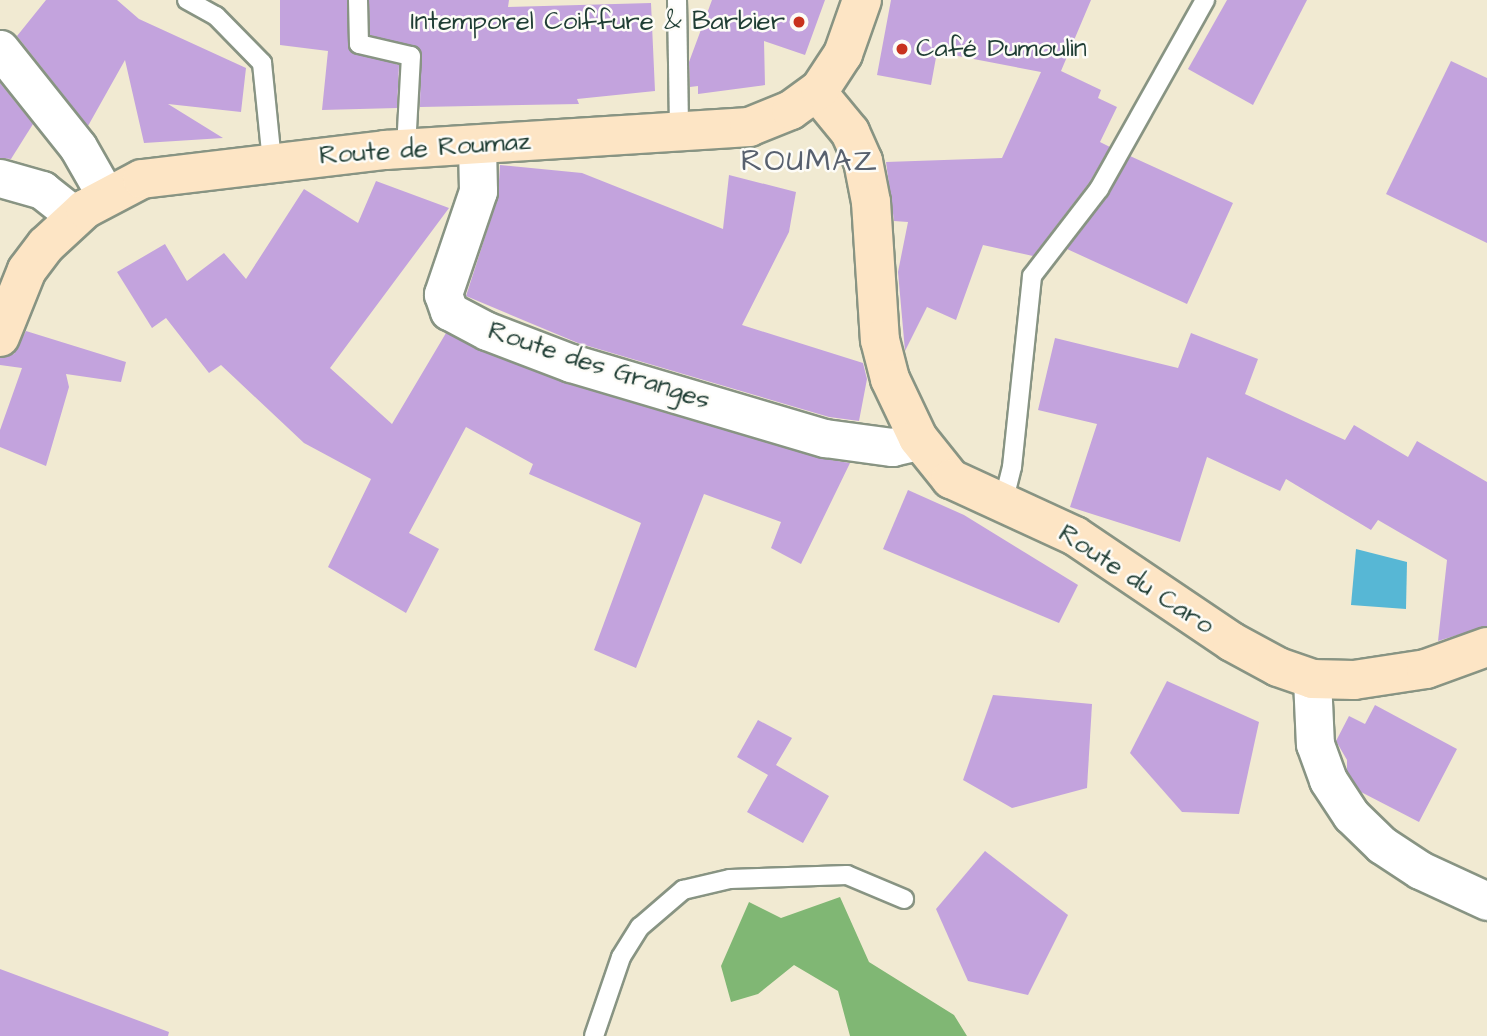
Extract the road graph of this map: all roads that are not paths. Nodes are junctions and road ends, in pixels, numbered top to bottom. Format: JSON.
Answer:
{"nodes":[{"id":1,"x":187,"y":0,"type":"edge"},
{"id":2,"x":358,"y":0,"type":"edge"},
{"id":3,"x":677,"y":0,"type":"edge"},
{"id":4,"x":862,"y":0,"type":"edge"},
{"id":5,"x":1205,"y":0,"type":"edge"},
{"id":6,"x":0,"y":49,"type":"edge"},
{"id":7,"x":817,"y":92,"type":"junction"},
{"id":8,"x":679,"y":132,"type":"junction"},
{"id":9,"x":477,"y":146,"type":"junction"},
{"id":10,"x":406,"y":148,"type":"junction"},
{"id":11,"x":272,"y":161,"type":"junction"},
{"id":12,"x":0,"y":178,"type":"edge"},
{"id":13,"x":106,"y":196,"type":"junction"},
{"id":14,"x":75,"y":216,"type":"junction"},
{"id":15,"x":0,"y":337,"type":"edge"},
{"id":16,"x":919,"y":441,"type":"junction"},
{"id":17,"x":1003,"y":503,"type":"junction"},
{"id":18,"x":1487,"y":648,"type":"edge"},
{"id":19,"x":1312,"y":679,"type":"junction"},
{"id":20,"x":904,"y":899,"type":"dead end"},
{"id":21,"x":1487,"y":901,"type":"edge"},
{"id":22,"x":594,"y":1036,"type":"edge"}],
"edges":[{"from":1,"to":11,"type":"lane"},
{"from":2,"to":10,"type":"lane"},
{"from":3,"to":8,"type":"lane"},
{"from":4,"to":7,"type":"street","name":"Route de Roumaz"},
{"from":5,"to":17,"type":"lane"},
{"from":6,"to":13,"type":"street"},
{"from":7,"to":8,"type":"street","name":"Route de Roumaz"},
{"from":7,"to":16,"type":"street","name":"Route du Caro"},
{"from":8,"to":9,"type":"street","name":"Route de Roumaz"},
{"from":9,"to":10,"type":"street","name":"Route de Roumaz"},
{"from":9,"to":16,"type":"street","name":"Route des Granges"},
{"from":10,"to":11,"type":"street","name":"Route de Roumaz"},
{"from":11,"to":13,"type":"street","name":"Route de Roumaz"},
{"from":12,"to":14,"type":"street"},
{"from":13,"to":14,"type":"street","name":"Route de Roumaz"},
{"from":14,"to":15,"type":"street","name":"Route de Roumaz"},
{"from":16,"to":17,"type":"street","name":"Route du Caro"},
{"from":17,"to":19,"type":"street","name":"Route du Caro"},
{"from":18,"to":19,"type":"street","name":"Route du Caro"},
{"from":19,"to":21,"type":"street"},
{"from":20,"to":22,"type":"lane"}]}
